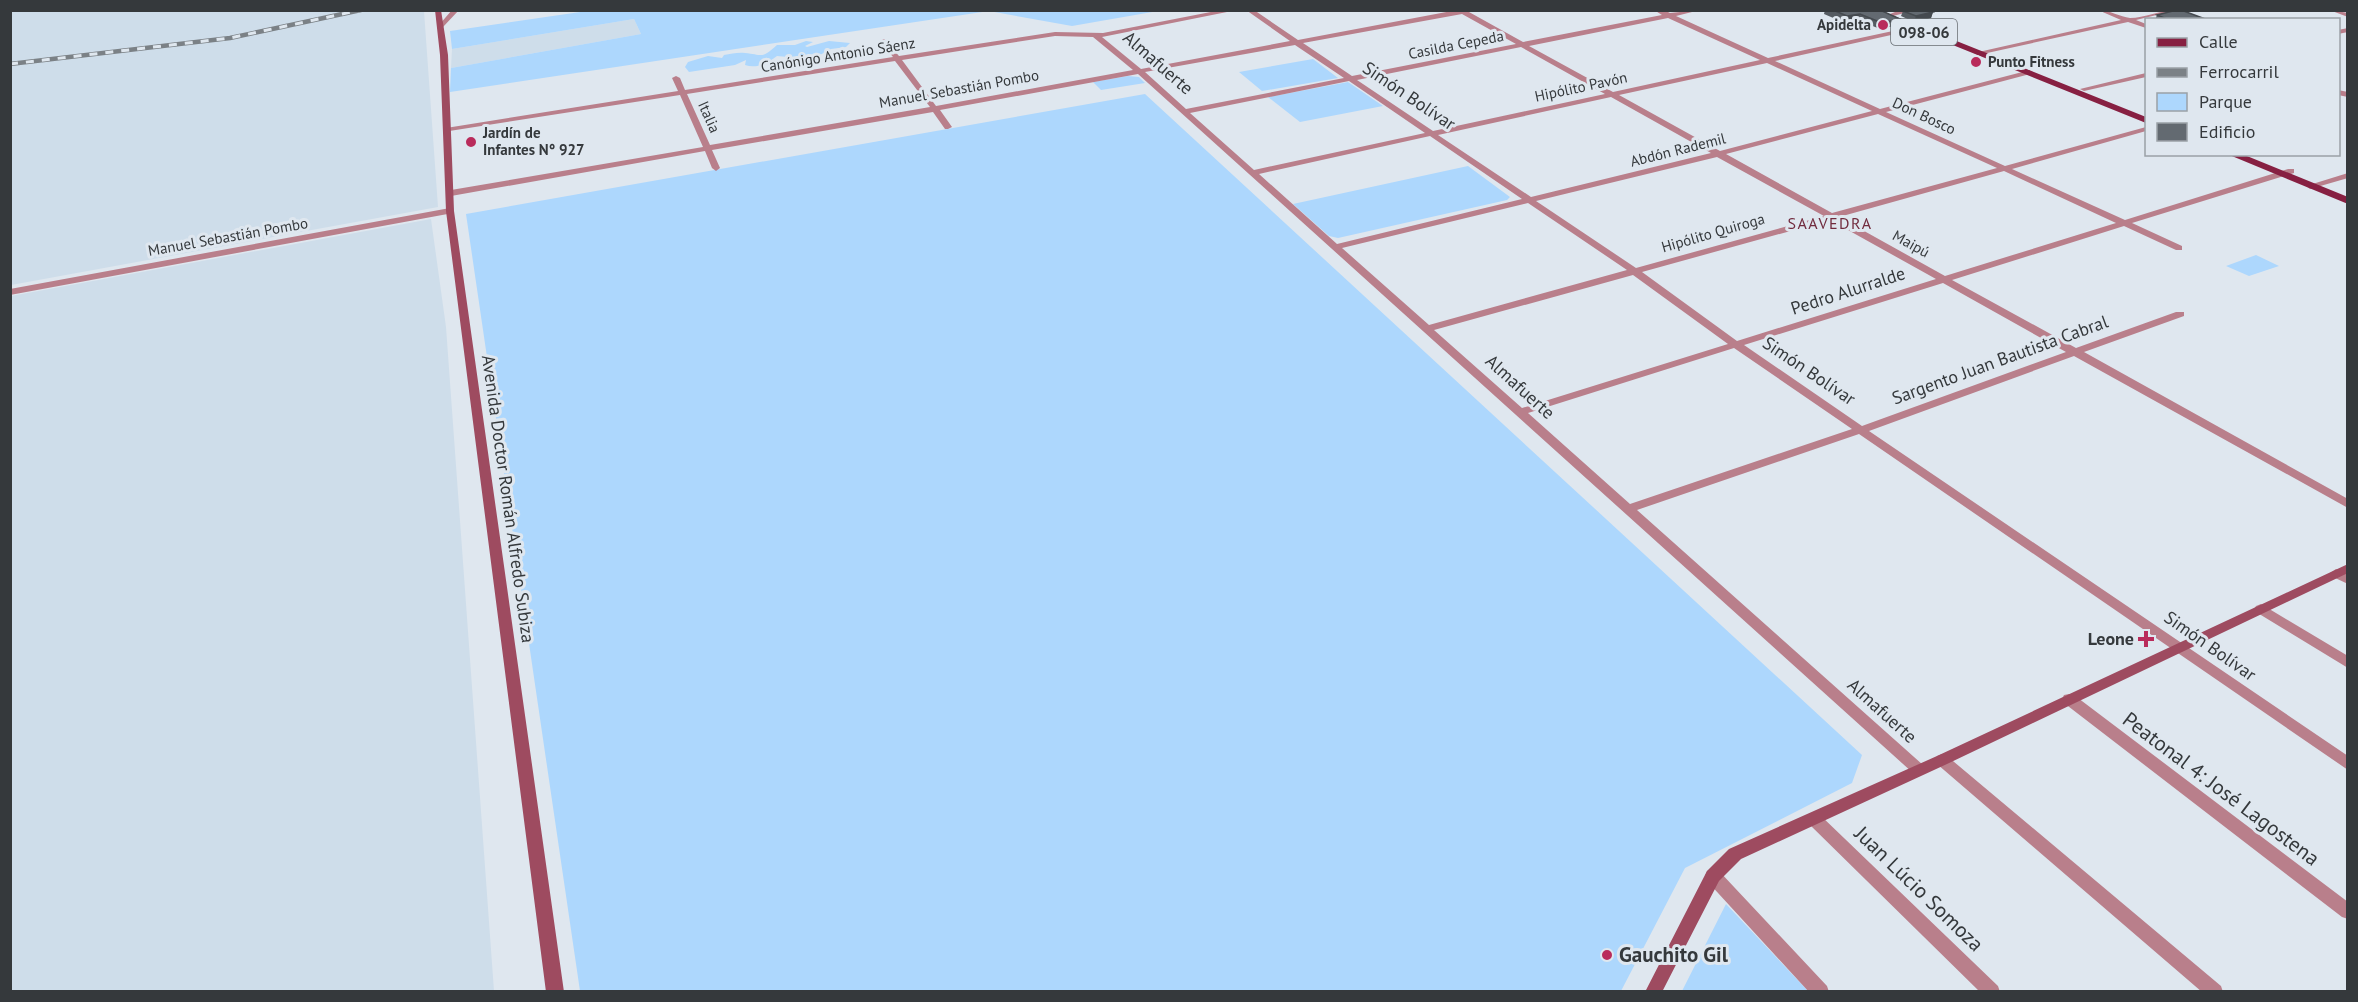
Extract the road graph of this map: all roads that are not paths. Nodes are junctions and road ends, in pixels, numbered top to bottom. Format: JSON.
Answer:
{"nodes":[{"id":1,"x":438,"y":10,"type":"edge"},
{"id":2,"x":456,"y":10,"type":"edge"},
{"id":3,"x":1234,"y":10,"type":"edge"},
{"id":4,"x":1249,"y":10,"type":"edge"},
{"id":5,"x":1657,"y":10,"type":"edge"},
{"id":6,"x":1697,"y":10,"type":"edge"},
{"id":7,"x":1870,"y":10,"type":"edge"},
{"id":8,"x":1883,"y":10,"type":"edge"},
{"id":9,"x":1913,"y":10,"type":"edge"},
{"id":10,"x":2102,"y":10,"type":"edge"},
{"id":11,"x":2174,"y":10,"type":"edge"},
{"id":12,"x":2334,"y":10,"type":"edge"},
{"id":13,"x":1465,"y":11,"type":"edge"},
{"id":14,"x":1893,"y":14,"type":"junction"},
{"id":15,"x":2348,"y":15,"type":"edge"},
{"id":16,"x":1669,"y":16,"type":"junction"},
{"id":17,"x":2129,"y":20,"type":"junction"},
{"id":18,"x":441,"y":26,"type":"junction"},
{"id":19,"x":2145,"y":26,"type":"edge"},
{"id":20,"x":1916,"y":28,"type":"junction"},
{"id":21,"x":1095,"y":35,"type":"junction"},
{"id":22,"x":884,"y":40,"type":"dead end"},
{"id":23,"x":1297,"y":44,"type":"junction"},
{"id":24,"x":1522,"y":46,"type":"junction"},
{"id":25,"x":1982,"y":52,"type":"junction"},
{"id":26,"x":897,"y":59,"type":"junction"},
{"id":27,"x":1768,"y":60,"type":"junction"},
{"id":28,"x":1140,"y":72,"type":"junction"},
{"id":29,"x":2026,"y":72,"type":"junction"},
{"id":30,"x":2145,"y":75,"type":"edge"},
{"id":31,"x":676,"y":78,"type":"dead end"},
{"id":32,"x":1351,"y":80,"type":"junction"},
{"id":33,"x":2084,"y":89,"type":"junction"},
{"id":34,"x":683,"y":93,"type":"junction"},
{"id":35,"x":1611,"y":95,"type":"junction"},
{"id":36,"x":934,"y":109,"type":"junction"},
{"id":37,"x":1879,"y":111,"type":"junction"},
{"id":38,"x":1184,"y":112,"type":"junction"},
{"id":39,"x":2145,"y":114,"type":"edge"},
{"id":40,"x":2145,"y":120,"type":"edge"},
{"id":41,"x":948,"y":127,"type":"dead end"},
{"id":42,"x":2145,"y":129,"type":"edge"},
{"id":43,"x":446,"y":130,"type":"junction"},
{"id":44,"x":1430,"y":134,"type":"junction"},
{"id":45,"x":708,"y":148,"type":"junction"},
{"id":46,"x":1718,"y":154,"type":"junction"},
{"id":47,"x":2238,"y":156,"type":"edge"},
{"id":48,"x":2252,"y":156,"type":"edge"},
{"id":49,"x":716,"y":168,"type":"dead end"},
{"id":50,"x":2005,"y":169,"type":"junction"},
{"id":51,"x":1252,"y":173,"type":"junction"},
{"id":52,"x":2286,"y":173,"type":"junction"},
{"id":53,"x":2348,"y":175,"type":"edge"},
{"id":54,"x":2315,"y":184,"type":"junction"},
{"id":55,"x":451,"y":193,"type":"junction"},
{"id":56,"x":2348,"y":194,"type":"edge"},
{"id":57,"x":1531,"y":200,"type":"junction"},
{"id":58,"x":2348,"y":201,"type":"edge"},
{"id":59,"x":450,"y":211,"type":"junction"},
{"id":60,"x":1829,"y":216,"type":"junction"},
{"id":61,"x":2125,"y":224,"type":"junction"},
{"id":62,"x":1335,"y":247,"type":"junction"},
{"id":63,"x":2179,"y":248,"type":"dead end"},
{"id":64,"x":1634,"y":271,"type":"junction"},
{"id":65,"x":1942,"y":279,"type":"junction"},
{"id":66,"x":10,"y":292,"type":"edge"},
{"id":67,"x":2180,"y":314,"type":"dead end"},
{"id":68,"x":1427,"y":329,"type":"junction"},
{"id":69,"x":1735,"y":344,"type":"junction"},
{"id":70,"x":2074,"y":352,"type":"junction"},
{"id":71,"x":1519,"y":412,"type":"junction"},
{"id":72,"x":1860,"y":430,"type":"junction"},
{"id":73,"x":2348,"y":504,"type":"edge"},
{"id":74,"x":1628,"y":509,"type":"junction"},
{"id":75,"x":2344,"y":574,"type":"edge"},
{"id":76,"x":2261,"y":609,"type":"junction"},
{"id":77,"x":2179,"y":648,"type":"junction"},
{"id":78,"x":2348,"y":663,"type":"edge"},
{"id":79,"x":2069,"y":699,"type":"junction"},
{"id":80,"x":1942,"y":760,"type":"junction"},
{"id":81,"x":2348,"y":764,"type":"edge"},
{"id":82,"x":1918,"y":770,"type":"junction"},
{"id":83,"x":1814,"y":819,"type":"junction"},
{"id":84,"x":1713,"y":876,"type":"junction"},
{"id":85,"x":2348,"y":912,"type":"edge"},
{"id":86,"x":555,"y":992,"type":"edge"},
{"id":87,"x":1653,"y":992,"type":"edge"},
{"id":88,"x":1821,"y":992,"type":"edge"},
{"id":89,"x":1992,"y":992,"type":"edge"},
{"id":90,"x":2215,"y":992,"type":"edge"}],
"edges":[{"from":1,"to":18,"type":"main road","name":"Avenida Doctor Román Alfredo Subiza"},
{"from":2,"to":18,"type":"street"},
{"from":3,"to":21,"type":"street","name":"Canónigo Antonio Sáenz"},
{"from":4,"to":23,"type":"street","name":"Simón Bolívar"},
{"from":5,"to":16,"type":"street","name":"Don Bosco"},
{"from":6,"to":16,"type":"street","name":"Casilda Cepeda"},
{"from":7,"to":20,"type":"main road","number":"098-06"},
{"from":8,"to":14,"type":"main road","number":"098-06"},
{"from":9,"to":14,"type":"street"},
{"from":10,"to":17,"type":"street"},
{"from":11,"to":17,"type":"street"},
{"from":12,"to":15,"type":"street"},
{"from":13,"to":23,"type":"street","name":"Manuel Sebastián Pombo"},
{"from":13,"to":24,"type":"street","name":"Maipú"},
{"from":14,"to":25,"type":"main road","number":"098-06"},
{"from":16,"to":24,"type":"street","name":"Casilda Cepeda"},
{"from":16,"to":27,"type":"street","name":"Don Bosco"},
{"from":17,"to":19,"type":"street"},
{"from":17,"to":25,"type":"street"},
{"from":18,"to":43,"type":"main road","name":"Avenida Doctor Román Alfredo Subiza"},
{"from":20,"to":25,"type":"main road","number":"098-06"},
{"from":20,"to":27,"type":"street","name":"Hipólito Pavón"},
{"from":21,"to":26,"type":"street","name":"Canónigo Antonio Sáenz"},
{"from":21,"to":28,"type":"street","name":"Almafuerte"},
{"from":22,"to":26,"type":"street"},
{"from":23,"to":28,"type":"street","name":"Manuel Sebastián Pombo"},
{"from":23,"to":32,"type":"street","name":"Simón Bolívar"},
{"from":24,"to":32,"type":"street","name":"Casilda Cepeda"},
{"from":24,"to":35,"type":"street","name":"Maipú"},
{"from":25,"to":29,"type":"main road","number":"098-06"},
{"from":25,"to":33,"type":"main road","number":"098-06"},
{"from":26,"to":34,"type":"street","name":"Canónigo Antonio Sáenz"},
{"from":26,"to":36,"type":"street"},
{"from":27,"to":35,"type":"street","name":"Hipólito Pavón"},
{"from":27,"to":37,"type":"street","name":"Don Bosco"},
{"from":28,"to":36,"type":"street","name":"Manuel Sebastián Pombo"},
{"from":28,"to":38,"type":"street","name":"Almafuerte"},
{"from":29,"to":37,"type":"street","name":"Abdón Rademil"},
{"from":29,"to":40,"type":"main road","number":"098-06"},
{"from":30,"to":33,"type":"street"},
{"from":31,"to":34,"type":"street","name":"Italia"},
{"from":32,"to":38,"type":"street","name":"Casilda Cepeda"},
{"from":32,"to":44,"type":"street","name":"Simón Bolívar"},
{"from":33,"to":39,"type":"main road","number":"098-06"},
{"from":34,"to":43,"type":"street","name":"Canónigo Antonio Sáenz"},
{"from":34,"to":45,"type":"street","name":"Italia"},
{"from":35,"to":44,"type":"street","name":"Hipólito Pavón"},
{"from":35,"to":46,"type":"street","name":"Maipú"},
{"from":36,"to":41,"type":"street"},
{"from":36,"to":45,"type":"street","name":"Manuel Sebastián Pombo"},
{"from":37,"to":46,"type":"street","name":"Abdón Rademil"},
{"from":37,"to":50,"type":"street","name":"Don Bosco"},
{"from":38,"to":51,"type":"street","name":"Almafuerte"},
{"from":42,"to":50,"type":"street","name":"Hipólito Quiroga"},
{"from":43,"to":55,"type":"main road","name":"Avenida Doctor Román Alfredo Subiza"},
{"from":44,"to":51,"type":"street","name":"Hipólito Pavón"},
{"from":44,"to":57,"type":"street","name":"Simón Bolívar"},
{"from":45,"to":49,"type":"street","name":"Italia"},
{"from":45,"to":55,"type":"street","name":"Manuel Sebastián Pombo"},
{"from":46,"to":57,"type":"street","name":"Abdón Rademil"},
{"from":46,"to":60,"type":"street","name":"Maipú"},
{"from":47,"to":52,"type":"main road"},
{"from":48,"to":52,"type":"main road"},
{"from":50,"to":60,"type":"street","name":"Hipólito Quiroga"},
{"from":50,"to":61,"type":"street","name":"Don Bosco"},
{"from":51,"to":62,"type":"street","name":"Almafuerte"},
{"from":52,"to":54,"type":"main road"},
{"from":52,"to":61,"type":"street","name":"Pedro Alurralde"},
{"from":53,"to":54,"type":"street"},
{"from":54,"to":56,"type":"main road"},
{"from":54,"to":58,"type":"main road"},
{"from":55,"to":59,"type":"main road","name":"Avenida Doctor Román Alfredo Subiza"},
{"from":57,"to":62,"type":"street","name":"Abdón Rademil"},
{"from":57,"to":64,"type":"street","name":"Simón Bolívar"},
{"from":59,"to":66,"type":"street","name":"Manuel Sebastián Pombo"},
{"from":59,"to":86,"type":"main road","name":"Avenida Doctor Román Alfredo Subiza"},
{"from":60,"to":64,"type":"street","name":"Hipólito Quiroga"},
{"from":60,"to":65,"type":"street","name":"Maipú"},
{"from":61,"to":63,"type":"street","name":"Don Bosco"},
{"from":61,"to":65,"type":"street","name":"Pedro Alurralde"},
{"from":62,"to":68,"type":"street","name":"Almafuerte"},
{"from":64,"to":68,"type":"street","name":"Hipólito Quiroga"},
{"from":64,"to":69,"type":"street","name":"Simón Bolívar"},
{"from":65,"to":69,"type":"street","name":"Pedro Alurralde"},
{"from":65,"to":70,"type":"street","name":"Maipú"},
{"from":67,"to":70,"type":"street","name":"Sargento Juan Bautista Cabral"},
{"from":68,"to":71,"type":"street","name":"Almafuerte"},
{"from":69,"to":71,"type":"street","name":"Pedro Alurralde"},
{"from":69,"to":72,"type":"street","name":"Simón Bolívar"},
{"from":70,"to":72,"type":"street","name":"Sargento Juan Bautista Cabral"},
{"from":70,"to":73,"type":"street","name":"Maipú"},
{"from":71,"to":74,"type":"street","name":"Almafuerte"},
{"from":72,"to":74,"type":"street","name":"Sargento Juan Bautista Cabral"},
{"from":72,"to":77,"type":"street","name":"Simón Bolívar"},
{"from":74,"to":82,"type":"street","name":"Almafuerte"},
{"from":75,"to":76,"type":"main road"},
{"from":76,"to":77,"type":"main road"},
{"from":76,"to":78,"type":"street"},
{"from":77,"to":79,"type":"main road"},
{"from":77,"to":81,"type":"street","name":"Simón Bolívar"},
{"from":79,"to":80,"type":"main road"},
{"from":79,"to":85,"type":"street","name":"Peatonal 4: José Lagostena"},
{"from":80,"to":82,"type":"main road"},
{"from":80,"to":90,"type":"street"},
{"from":82,"to":83,"type":"main road"},
{"from":83,"to":84,"type":"main road"},
{"from":83,"to":89,"type":"street","name":"Juan Lúcio Somoza"},
{"from":84,"to":87,"type":"main road"},
{"from":84,"to":88,"type":"street"}]}
